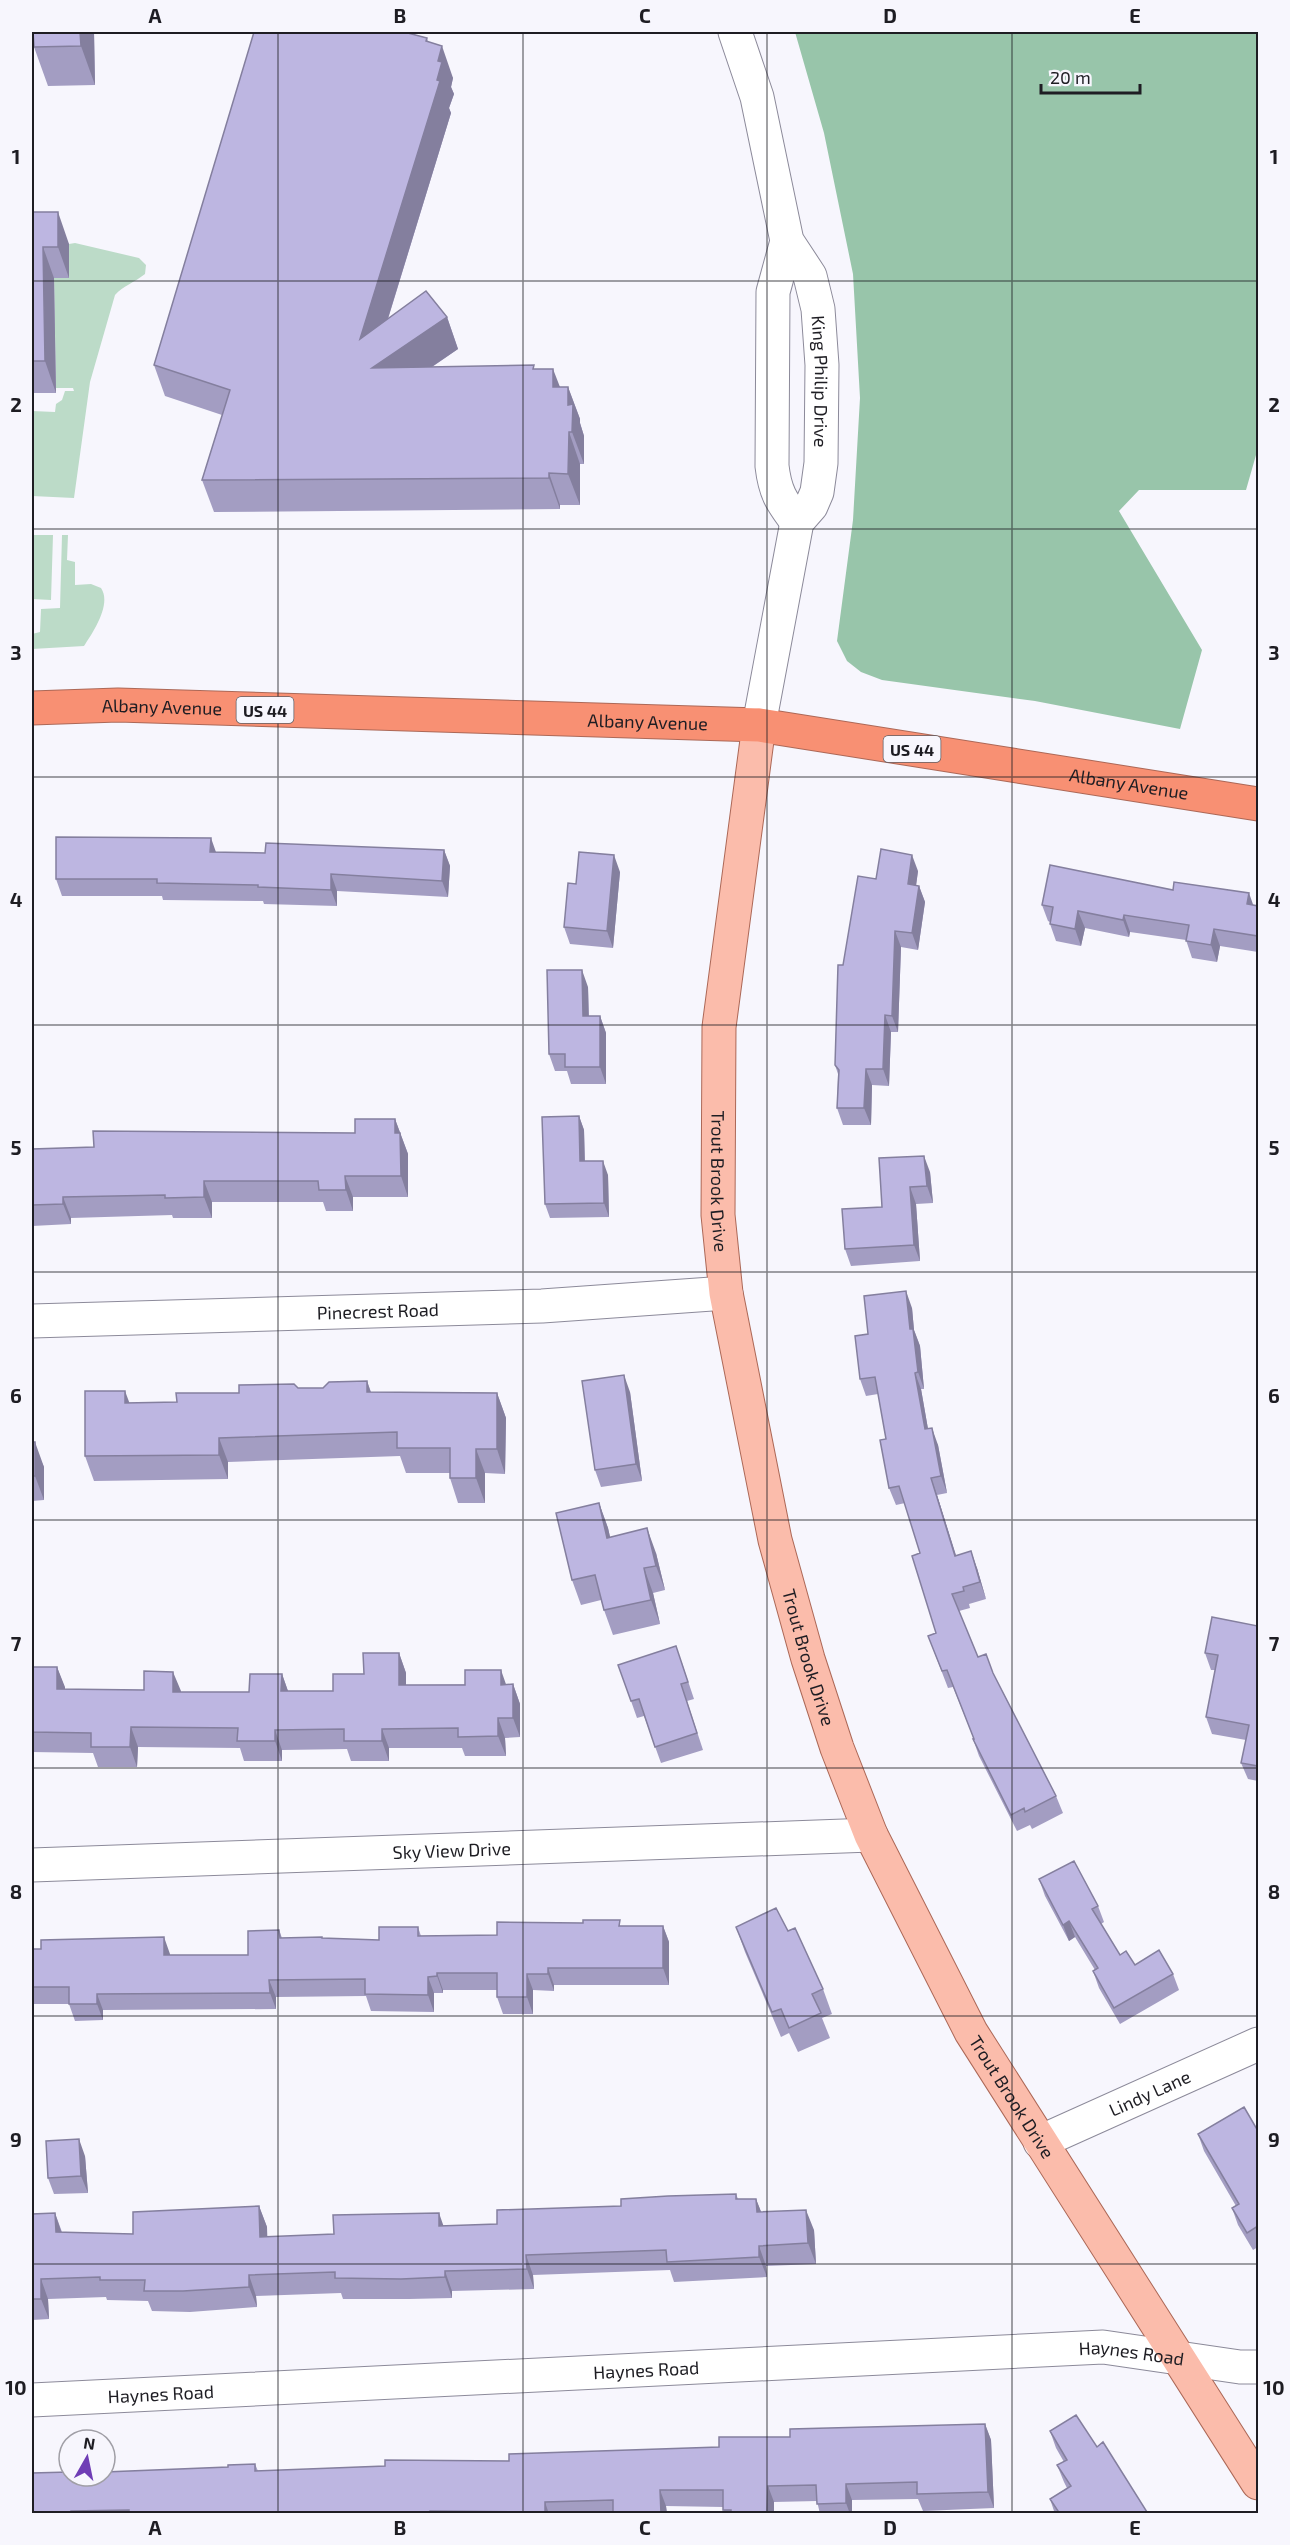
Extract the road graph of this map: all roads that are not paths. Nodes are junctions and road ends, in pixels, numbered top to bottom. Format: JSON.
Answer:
{"nodes":[{"id":1,"x":735,"y":32,"type":"edge"},
{"id":2,"x":787,"y":241,"type":"junction"},
{"id":3,"x":797,"y":522,"type":"junction"},
{"id":4,"x":32,"y":708,"type":"edge"},
{"id":5,"x":759,"y":725,"type":"junction"},
{"id":6,"x":1258,"y":804,"type":"edge"},
{"id":7,"x":726,"y":1293,"type":"junction"},
{"id":8,"x":32,"y":1321,"type":"edge"},
{"id":9,"x":871,"y":1835,"type":"junction"},
{"id":10,"x":32,"y":1865,"type":"edge"},
{"id":11,"x":1258,"y":2044,"type":"edge"},
{"id":12,"x":1040,"y":2142,"type":"junction"},
{"id":13,"x":1179,"y":2357,"type":"junction"},
{"id":14,"x":1258,"y":2367,"type":"edge"},
{"id":15,"x":32,"y":2400,"type":"edge"},
{"id":16,"x":1258,"y":2483,"type":"edge"}],
"edges":[{"from":1,"to":2,"type":"street","name":"King Philip Drive"},
{"from":2,"to":3,"type":"street","name":"King Philip Drive"},
{"from":2,"to":3,"type":"street","name":"King Philip Drive"},
{"from":3,"to":5,"type":"street","name":"King Philip Drive"},
{"from":4,"to":5,"type":"highway","name":"Albany Avenue","number":"US 44"},
{"from":5,"to":6,"type":"highway","name":"Albany Avenue","number":"US 44"},
{"from":5,"to":7,"type":"main road","name":"Trout Brook Drive"},
{"from":7,"to":8,"type":"street","name":"Pinecrest Road"},
{"from":7,"to":9,"type":"main road","name":"Trout Brook Drive"},
{"from":9,"to":10,"type":"street","name":"Sky View Drive"},
{"from":9,"to":12,"type":"main road","name":"Trout Brook Drive"},
{"from":11,"to":12,"type":"street","name":"Lindy Lane"},
{"from":12,"to":13,"type":"main road","name":"Trout Brook Drive"},
{"from":13,"to":14,"type":"street","name":"Haynes Road"},
{"from":13,"to":15,"type":"street","name":"Haynes Road"},
{"from":13,"to":16,"type":"main road","name":"Trout Brook Drive"}]}
